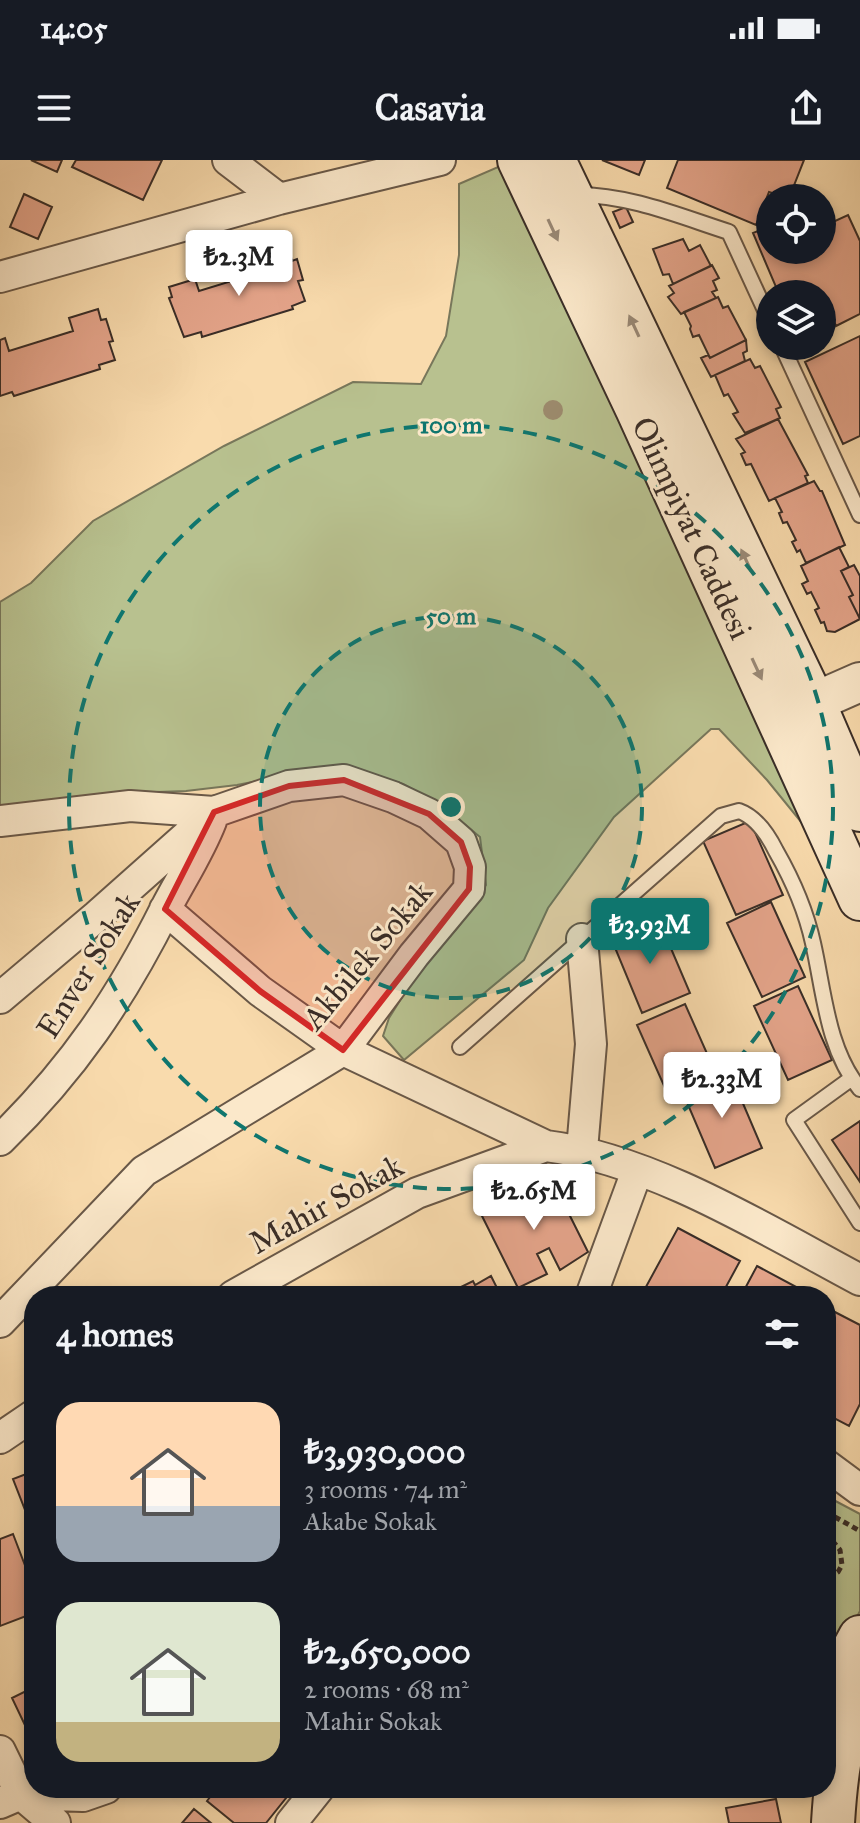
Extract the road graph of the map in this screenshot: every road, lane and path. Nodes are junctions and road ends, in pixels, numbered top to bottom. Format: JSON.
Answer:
{"nodes":[{"id":1,"x":228,"y":160,"type":"edge"},
{"id":2,"x":440,"y":160,"type":"edge"},
{"id":3,"x":519,"y":160,"type":"edge"},
{"id":4,"x":563,"y":178,"type":"edge"},
{"id":5,"x":279,"y":199,"type":"junction"},
{"id":6,"x":0,"y":277,"type":"edge"},
{"id":7,"x":756,"y":291,"type":"edge"},
{"id":8,"x":788,"y":360,"type":"edge"},
{"id":9,"x":860,"y":515,"type":"edge"},
{"id":10,"x":860,"y":682,"type":"edge"},
{"id":11,"x":796,"y":710,"type":"junction"},
{"id":12,"x":860,"y":810,"type":"edge"},
{"id":13,"x":214,"y":812,"type":"junction"},
{"id":14,"x":0,"y":821,"type":"edge"},
{"id":15,"x":860,"y":899,"type":"edge"},
{"id":16,"x":165,"y":909,"type":"junction"},
{"id":17,"x":582,"y":939,"type":"junction"},
{"id":18,"x":0,"y":998,"type":"edge"},
{"id":19,"x":460,"y":1047,"type":"dead end"},
{"id":20,"x":343,"y":1050,"type":"junction"},
{"id":21,"x":856,"y":1084,"type":"edge"},
{"id":22,"x":0,"y":1140,"type":"edge"},
{"id":23,"x":546,"y":1146,"type":"junction"},
{"id":24,"x":582,"y":1150,"type":"junction"},
{"id":25,"x":637,"y":1171,"type":"junction"},
{"id":26,"x":860,"y":1223,"type":"edge"},
{"id":27,"x":860,"y":1280,"type":"edge"},
{"id":28,"x":34,"y":1286,"type":"edge"},
{"id":29,"x":253,"y":1286,"type":"edge"},
{"id":30,"x":595,"y":1286,"type":"edge"},
{"id":31,"x":24,"y":1297,"type":"edge"},
{"id":32,"x":0,"y":1322,"type":"edge"},
{"id":33,"x":24,"y":1422,"type":"edge"},
{"id":34,"x":0,"y":1438,"type":"edge"},
{"id":35,"x":836,"y":1472,"type":"edge"},
{"id":36,"x":860,"y":1490,"type":"edge"},
{"id":37,"x":836,"y":1518,"type":"edge"},
{"id":38,"x":860,"y":1531,"type":"edge"},
{"id":39,"x":836,"y":1545,"type":"edge"},
{"id":40,"x":836,"y":1573,"type":"edge"},
{"id":41,"x":860,"y":1637,"type":"edge"},
{"id":42,"x":836,"y":1681,"type":"edge"},
{"id":43,"x":860,"y":1691,"type":"edge"},
{"id":44,"x":0,"y":1751,"type":"edge"},
{"id":45,"x":836,"y":1782,"type":"edge"},
{"id":46,"x":10,"y":1798,"type":"edge"},
{"id":47,"x":311,"y":1798,"type":"edge"},
{"id":48,"x":810,"y":1798,"type":"edge"},
{"id":49,"x":834,"y":1798,"type":"edge"},
{"id":50,"x":55,"y":1823,"type":"edge"},
{"id":51,"x":291,"y":1823,"type":"edge"},
{"id":52,"x":809,"y":1823,"type":"edge"},
{"id":53,"x":833,"y":1823,"type":"edge"}],
"edges":[{"from":1,"to":5,"type":"street"},
{"from":2,"to":5,"type":"street"},
{"from":3,"to":11,"type":"main road","name":"Olimpiyat Caddesi","one_way":true},
{"from":4,"to":7,"type":"lane"},
{"from":11,"to":4,"type":"main road","name":"Olimpiyat Caddesi","one_way":true},
{"from":5,"to":6,"type":"street"},
{"from":8,"to":9,"type":"lane"},
{"from":10,"to":11,"type":"street"},
{"from":11,"to":12,"type":"main road","name":"Olimpiyat Caddesi"},
{"from":11,"to":15,"type":"main road","name":"Olimpiyat Caddesi"},
{"from":13,"to":14,"type":"street"},
{"from":13,"to":16,"type":"street","name":"Enver Sokak"},
{"from":13,"to":18,"type":"street"},
{"from":13,"to":20,"type":"street","name":"Akbilek Sokak"},
{"from":16,"to":20,"type":"street"},
{"from":16,"to":22,"type":"street","name":"Enver Sokak"},
{"from":17,"to":19,"type":"lane"},
{"from":17,"to":21,"type":"lane"},
{"from":17,"to":24,"type":"street"},
{"from":20,"to":23,"type":"street","name":"Mahir Sokak"},
{"from":20,"to":28,"type":"street","name":"Akbilek Sokak"},
{"from":21,"to":26,"type":"lane"},
{"from":23,"to":24,"type":"street","name":"Mahir Sokak"},
{"from":23,"to":29,"type":"street","name":"Mahir Sokak"},
{"from":24,"to":25,"type":"street","name":"Mahir Sokak"},
{"from":25,"to":27,"type":"street","name":"Mahir Sokak"},
{"from":25,"to":30,"type":"street"},
{"from":31,"to":32,"type":"street","name":"Akbilek Sokak"},
{"from":33,"to":34,"type":"street"},
{"from":35,"to":36,"type":"street"},
{"from":37,"to":38,"type":"path"},
{"from":39,"to":40,"type":"path"},
{"from":41,"to":42,"type":"main road"},
{"from":43,"to":45,"type":"main road"},
{"from":44,"to":46,"type":"street"},
{"from":46,"to":50,"type":"street"},
{"from":47,"to":51,"type":"street"},
{"from":48,"to":52,"type":"main road"},
{"from":49,"to":53,"type":"main road"}]}
